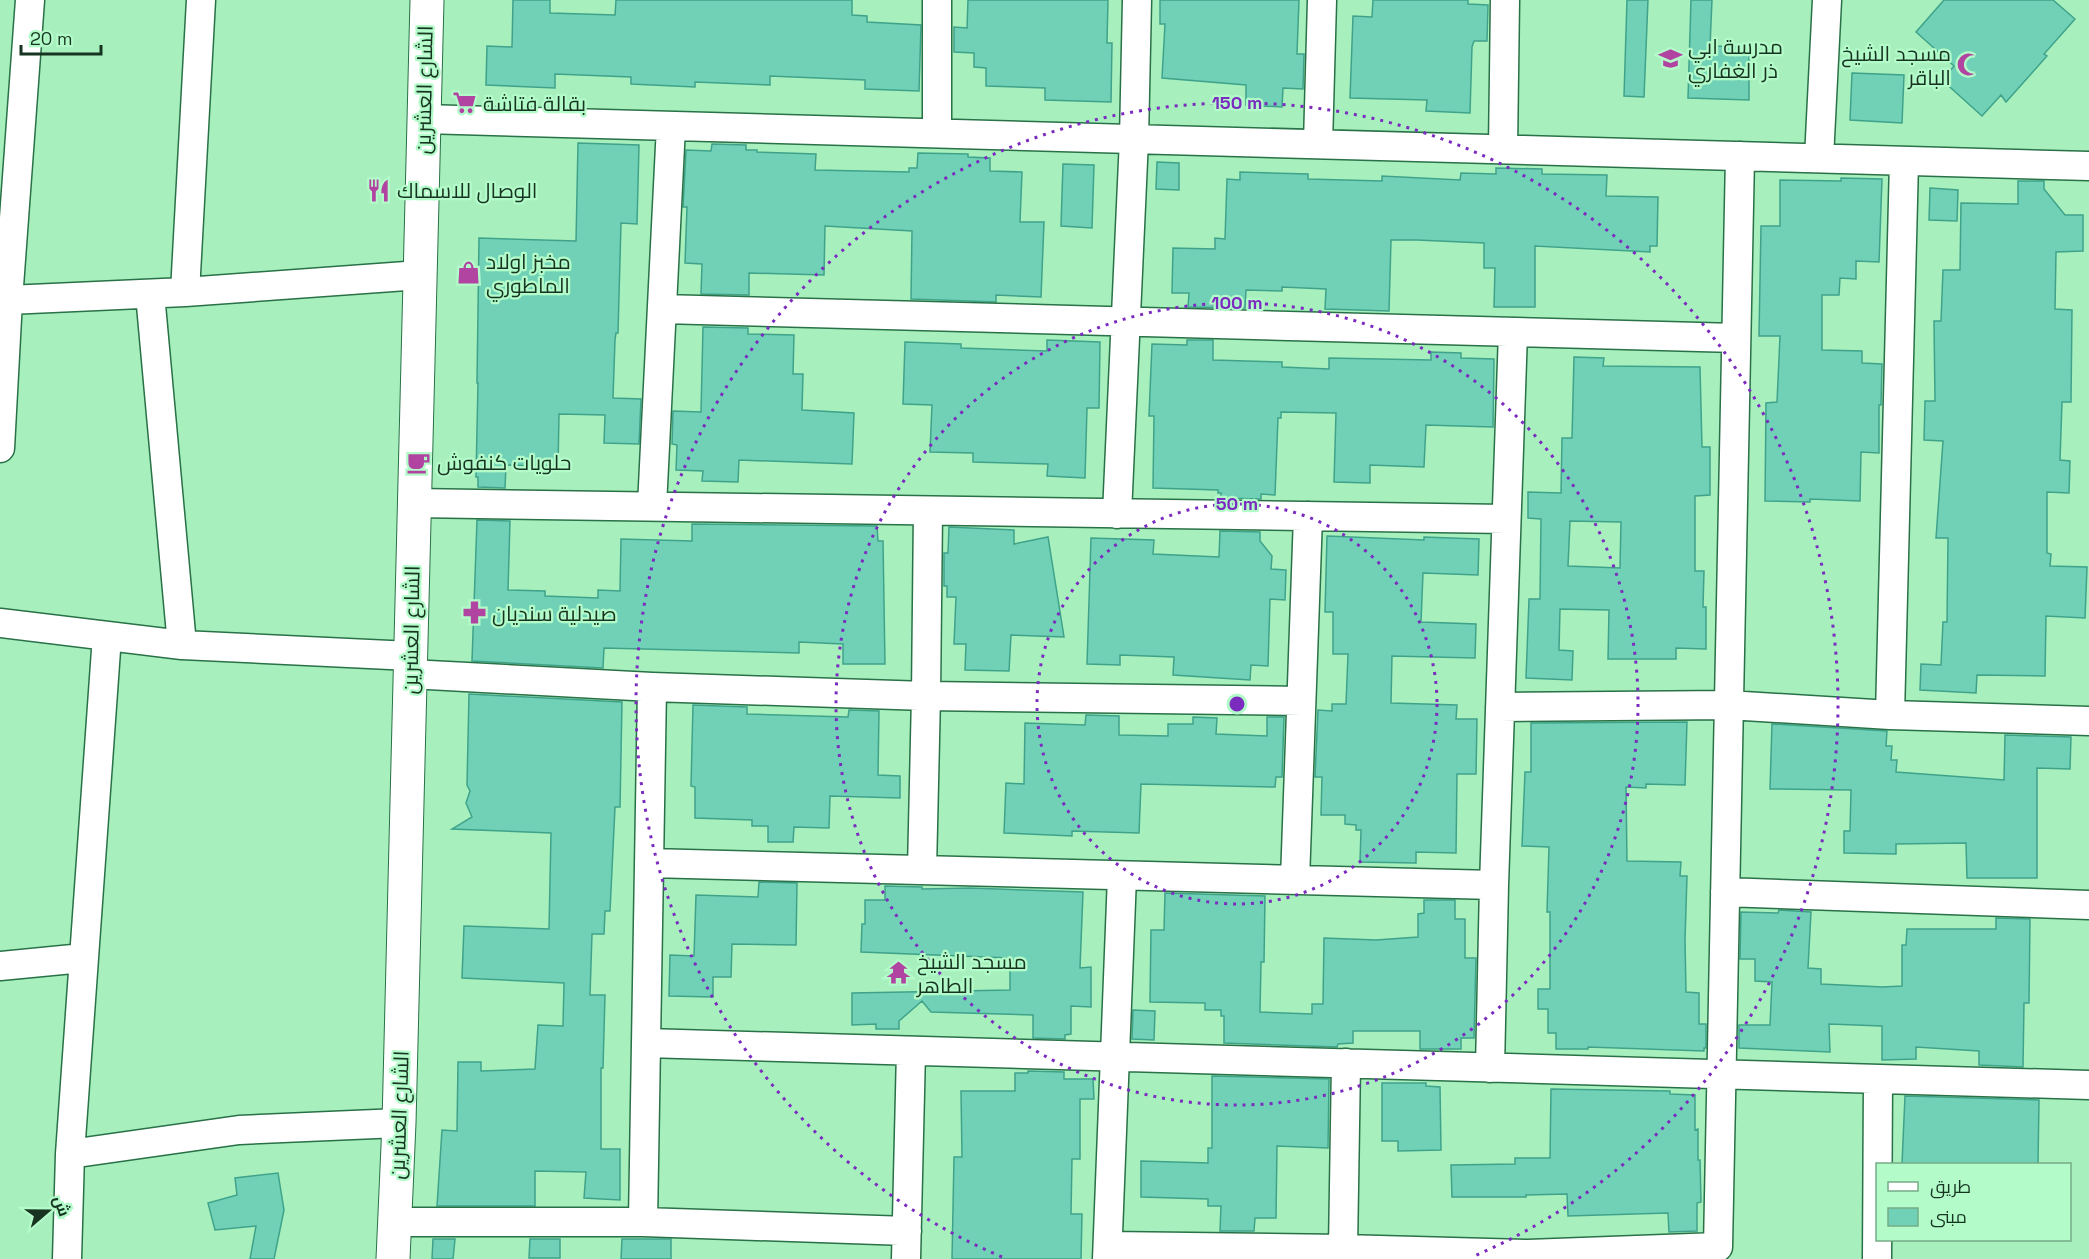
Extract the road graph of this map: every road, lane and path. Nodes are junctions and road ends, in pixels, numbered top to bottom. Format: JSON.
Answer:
{"nodes":[{"id":1,"x":30,"y":0,"type":"edge"},
{"id":2,"x":201,"y":0,"type":"edge"},
{"id":3,"x":427,"y":0,"type":"edge"},
{"id":4,"x":937,"y":0,"type":"edge"},
{"id":5,"x":1137,"y":0,"type":"edge"},
{"id":6,"x":1322,"y":0,"type":"edge"},
{"id":7,"x":1504,"y":0,"type":"edge"},
{"id":8,"x":1827,"y":0,"type":"edge"},
{"id":9,"x":423,"y":119,"type":"junction"},
{"id":10,"x":670,"y":126,"type":"junction"},
{"id":11,"x":937,"y":133,"type":"junction"},
{"id":12,"x":1134,"y":139,"type":"junction"},
{"id":13,"x":1318,"y":144,"type":"junction"},
{"id":14,"x":1503,"y":149,"type":"junction"},
{"id":15,"x":1740,"y":156,"type":"junction"},
{"id":16,"x":1819,"y":158,"type":"junction"},
{"id":17,"x":1904,"y":160,"type":"junction"},
{"id":18,"x":2089,"y":166,"type":"edge"},
{"id":19,"x":420,"y":275,"type":"junction"},
{"id":20,"x":185,"y":292,"type":"junction"},
{"id":21,"x":150,"y":294,"type":"junction"},
{"id":22,"x":8,"y":300,"type":"junction"},
{"id":23,"x":662,"y":309,"type":"junction"},
{"id":24,"x":1126,"y":322,"type":"junction"},
{"id":25,"x":1513,"y":332,"type":"junction"},
{"id":26,"x":1736,"y":338,"type":"junction"},
{"id":27,"x":0,"y":448,"type":"edge"},
{"id":28,"x":414,"y":503,"type":"junction"},
{"id":29,"x":652,"y":506,"type":"junction"},
{"id":30,"x":928,"y":511,"type":"junction"},
{"id":31,"x":1117,"y":514,"type":"junction"},
{"id":32,"x":1308,"y":516,"type":"junction"},
{"id":33,"x":1506,"y":519,"type":"junction"},
{"id":34,"x":0,"y":623,"type":"edge"},
{"id":35,"x":107,"y":636,"type":"junction"},
{"id":36,"x":182,"y":645,"type":"junction"},
{"id":37,"x":410,"y":665,"type":"junction"},
{"id":38,"x":652,"y":687,"type":"junction"},
{"id":39,"x":926,"y":696,"type":"junction"},
{"id":40,"x":1301,"y":701,"type":"junction"},
{"id":41,"x":1728,"y":705,"type":"junction"},
{"id":42,"x":1500,"y":707,"type":"junction"},
{"id":43,"x":1890,"y":715,"type":"junction"},
{"id":44,"x":2089,"y":721,"type":"edge"},
{"id":45,"x":649,"y":863,"type":"junction"},
{"id":46,"x":922,"y":870,"type":"junction"},
{"id":47,"x":1122,"y":876,"type":"junction"},
{"id":48,"x":1295,"y":880,"type":"junction"},
{"id":49,"x":1494,"y":885,"type":"junction"},
{"id":50,"x":1725,"y":892,"type":"junction"},
{"id":51,"x":2089,"y":904,"type":"edge"},
{"id":52,"x":83,"y":958,"type":"junction"},
{"id":53,"x":0,"y":966,"type":"edge"},
{"id":54,"x":646,"y":1043,"type":"junction"},
{"id":55,"x":912,"y":1051,"type":"junction"},
{"id":56,"x":1114,"y":1057,"type":"junction"},
{"id":57,"x":1346,"y":1064,"type":"junction"},
{"id":58,"x":1490,"y":1068,"type":"junction"},
{"id":59,"x":1721,"y":1074,"type":"junction"},
{"id":60,"x":1878,"y":1079,"type":"junction"},
{"id":61,"x":2089,"y":1085,"type":"edge"},
{"id":62,"x":399,"y":1123,"type":"junction"},
{"id":63,"x":70,"y":1154,"type":"junction"},
{"id":64,"x":1878,"y":1163,"type":"edge"},
{"id":65,"x":396,"y":1222,"type":"junction"},
{"id":66,"x":643,"y":1222,"type":"junction"},
{"id":67,"x":907,"y":1231,"type":"junction"},
{"id":68,"x":1877,"y":1241,"type":"edge"},
{"id":69,"x":1343,"y":1249,"type":"junction"},
{"id":70,"x":1107,"y":1253,"type":"edge"},
{"id":71,"x":67,"y":1259,"type":"edge"},
{"id":72,"x":393,"y":1259,"type":"edge"},
{"id":73,"x":906,"y":1259,"type":"edge"},
{"id":74,"x":1877,"y":1259,"type":"edge"}],
"edges":[{"from":1,"to":22,"type":"street"},
{"from":2,"to":20,"type":"street"},
{"from":3,"to":9,"type":"street","name":"الشارع العشرين"},
{"from":4,"to":11,"type":"street"},
{"from":5,"to":12,"type":"street"},
{"from":6,"to":13,"type":"street"},
{"from":7,"to":14,"type":"street"},
{"from":8,"to":16,"type":"street"},
{"from":9,"to":10,"type":"street"},
{"from":9,"to":19,"type":"street","name":"الشارع العشرين"},
{"from":10,"to":11,"type":"street"},
{"from":10,"to":23,"type":"street"},
{"from":11,"to":12,"type":"street"},
{"from":12,"to":13,"type":"street"},
{"from":12,"to":24,"type":"street"},
{"from":13,"to":14,"type":"street"},
{"from":14,"to":15,"type":"street"},
{"from":15,"to":16,"type":"street"},
{"from":15,"to":26,"type":"street"},
{"from":16,"to":17,"type":"street"},
{"from":17,"to":18,"type":"street"},
{"from":17,"to":43,"type":"street"},
{"from":19,"to":20,"type":"street"},
{"from":19,"to":28,"type":"street","name":"الشارع العشرين"},
{"from":20,"to":21,"type":"street"},
{"from":21,"to":22,"type":"street"},
{"from":21,"to":36,"type":"street"},
{"from":22,"to":27,"type":"street"},
{"from":23,"to":24,"type":"street"},
{"from":23,"to":29,"type":"street"},
{"from":24,"to":25,"type":"street"},
{"from":24,"to":31,"type":"street"},
{"from":25,"to":26,"type":"street"},
{"from":25,"to":33,"type":"street"},
{"from":26,"to":41,"type":"street"},
{"from":28,"to":29,"type":"street"},
{"from":28,"to":37,"type":"street","name":"الشارع العشرين"},
{"from":29,"to":30,"type":"street"},
{"from":30,"to":31,"type":"street"},
{"from":30,"to":39,"type":"street"},
{"from":31,"to":32,"type":"street"},
{"from":32,"to":33,"type":"street"},
{"from":32,"to":40,"type":"street"},
{"from":33,"to":42,"type":"street"},
{"from":34,"to":35,"type":"street"},
{"from":35,"to":36,"type":"street"},
{"from":35,"to":52,"type":"street"},
{"from":36,"to":37,"type":"street"},
{"from":37,"to":38,"type":"street"},
{"from":37,"to":62,"type":"street","name":"الشارع العشرين"},
{"from":38,"to":39,"type":"street"},
{"from":38,"to":45,"type":"street"},
{"from":39,"to":40,"type":"street"},
{"from":39,"to":46,"type":"street"},
{"from":40,"to":48,"type":"street"},
{"from":41,"to":42,"type":"street"},
{"from":41,"to":43,"type":"street"},
{"from":41,"to":50,"type":"street"},
{"from":42,"to":49,"type":"street"},
{"from":43,"to":44,"type":"street"},
{"from":45,"to":46,"type":"street"},
{"from":45,"to":54,"type":"street"},
{"from":46,"to":47,"type":"street"},
{"from":47,"to":48,"type":"street"},
{"from":47,"to":56,"type":"street"},
{"from":48,"to":49,"type":"street"},
{"from":49,"to":58,"type":"street"},
{"from":50,"to":51,"type":"street"},
{"from":50,"to":59,"type":"street"},
{"from":52,"to":53,"type":"street"},
{"from":52,"to":63,"type":"street"},
{"from":54,"to":55,"type":"street"},
{"from":54,"to":66,"type":"street"},
{"from":55,"to":56,"type":"street"},
{"from":55,"to":67,"type":"street"},
{"from":56,"to":57,"type":"street"},
{"from":56,"to":70,"type":"street"},
{"from":57,"to":58,"type":"street"},
{"from":57,"to":69,"type":"street"},
{"from":58,"to":59,"type":"street"},
{"from":59,"to":60,"type":"street"},
{"from":59,"to":69,"type":"street"},
{"from":60,"to":61,"type":"street"},
{"from":60,"to":64,"type":"street"},
{"from":62,"to":63,"type":"street"},
{"from":62,"to":65,"type":"street","name":"الشارع العشرين"},
{"from":63,"to":71,"type":"street"},
{"from":65,"to":66,"type":"street"},
{"from":65,"to":72,"type":"street","name":"الشارع العشرين"},
{"from":66,"to":67,"type":"street"},
{"from":67,"to":73,"type":"street"},
{"from":68,"to":74,"type":"street"},
{"from":69,"to":70,"type":"street"}]}
